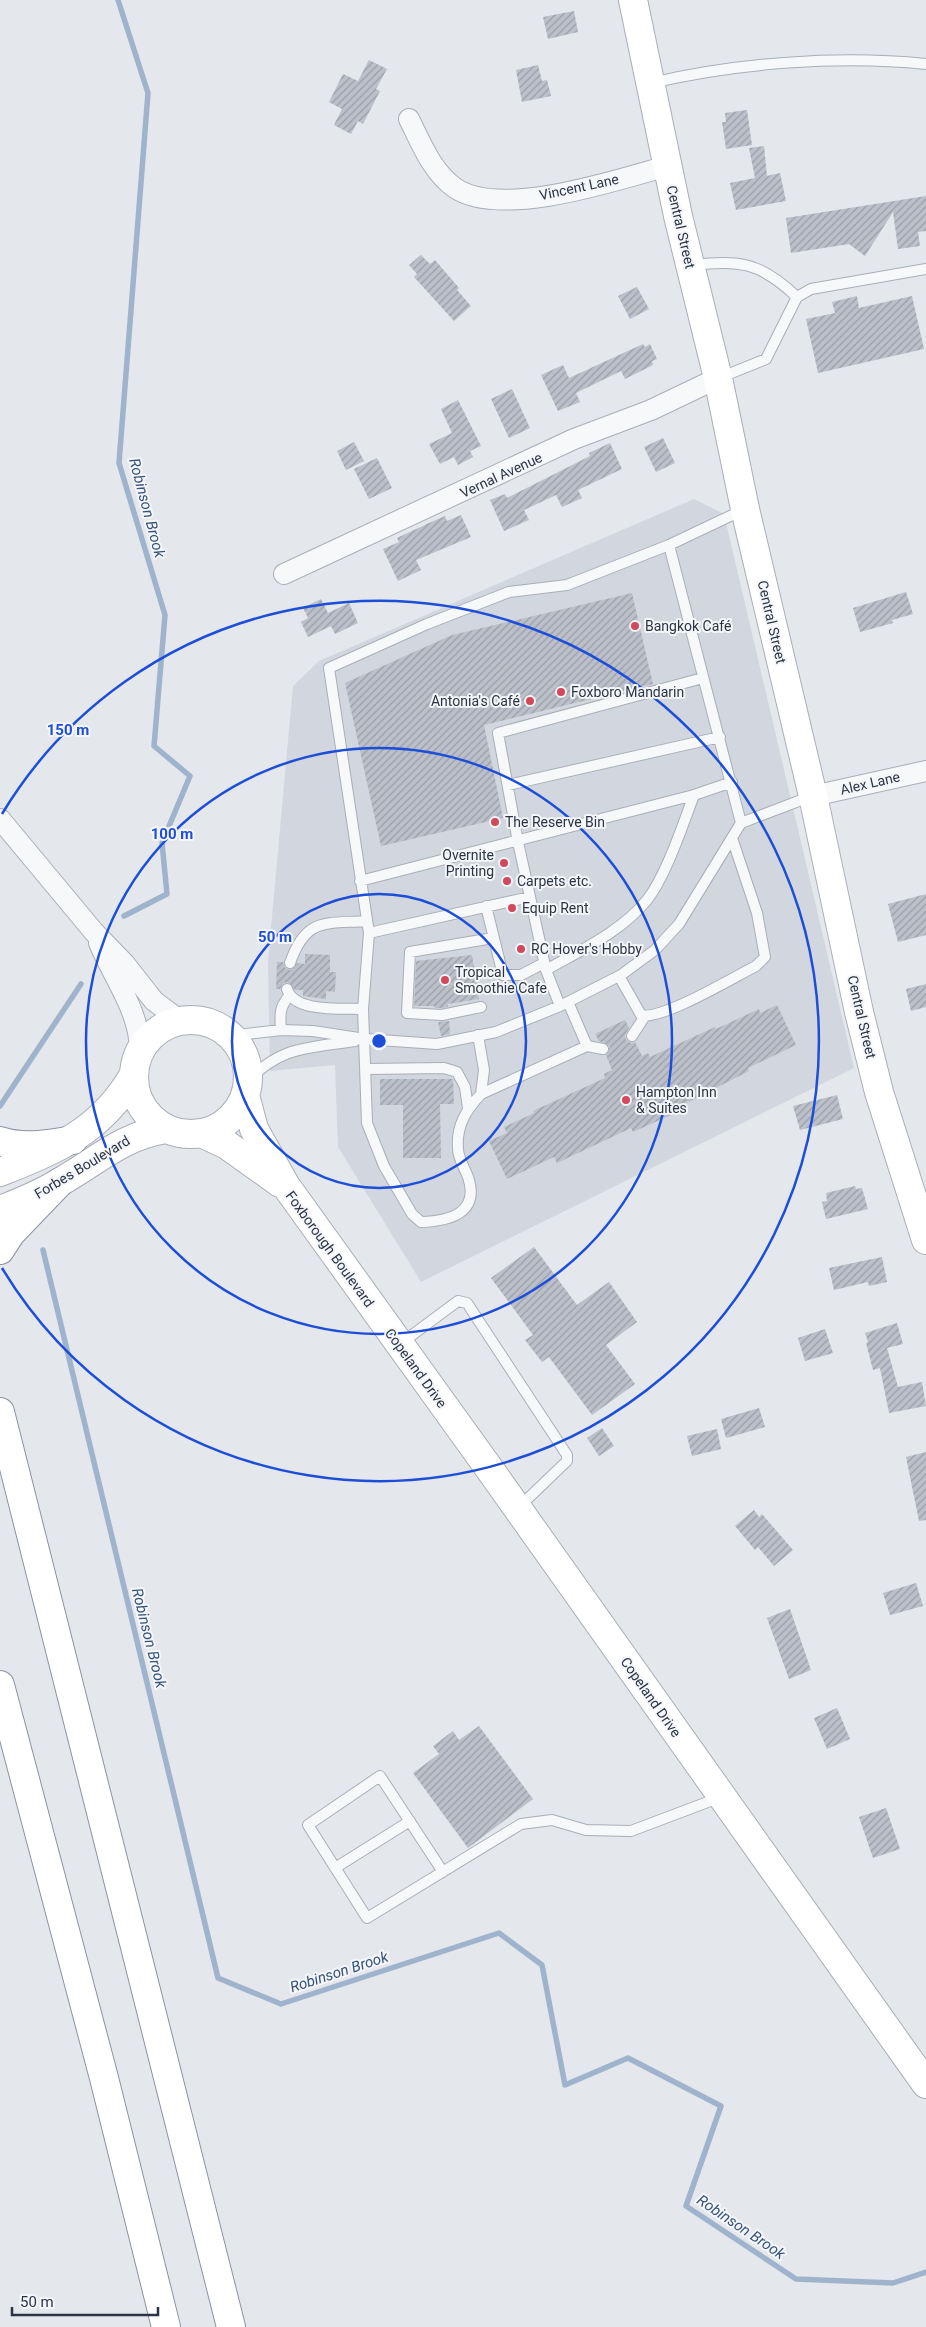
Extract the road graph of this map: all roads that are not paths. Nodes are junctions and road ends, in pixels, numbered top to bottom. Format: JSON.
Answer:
{"nodes":[{"id":1,"x":633,"y":0,"type":"edge"},
{"id":2,"x":926,"y":64,"type":"edge"},
{"id":3,"x":650,"y":83,"type":"junction"},
{"id":4,"x":409,"y":119,"type":"dead end"},
{"id":5,"x":668,"y":166,"type":"junction"},
{"id":6,"x":690,"y":265,"type":"junction"},
{"id":7,"x":926,"y":269,"type":"edge"},
{"id":8,"x":797,"y":297,"type":"junction"},
{"id":9,"x":718,"y":378,"type":"junction"},
{"id":10,"x":745,"y":509,"type":"junction"},
{"id":11,"x":669,"y":545,"type":"junction"},
{"id":12,"x":284,"y":574,"type":"dead end"},
{"id":13,"x":704,"y":678,"type":"junction"},
{"id":14,"x":720,"y":737,"type":"junction"},
{"id":15,"x":926,"y":771,"type":"edge"},
{"id":16,"x":732,"y":782,"type":"junction"},
{"id":17,"x":508,"y":785,"type":"junction"},
{"id":18,"x":694,"y":795,"type":"junction"},
{"id":19,"x":813,"y":796,"type":"junction"},
{"id":20,"x":0,"y":819,"type":"edge"},
{"id":21,"x":741,"y":823,"type":"junction"},
{"id":22,"x":732,"y":838,"type":"junction"},
{"id":23,"x":518,"y":842,"type":"junction"},
{"id":24,"x":360,"y":881,"type":"junction"},
{"id":25,"x":530,"y":897,"type":"junction"},
{"id":26,"x":486,"y":906,"type":"junction"},
{"id":27,"x":367,"y":922,"type":"junction"},
{"id":28,"x":94,"y":932,"type":"junction"},
{"id":29,"x":369,"y":933,"type":"junction"},
{"id":30,"x":493,"y":938,"type":"junction"},
{"id":31,"x":290,"y":963,"type":"dead end"},
{"id":32,"x":545,"y":966,"type":"junction"},
{"id":33,"x":620,"y":976,"type":"junction"},
{"id":34,"x":564,"y":1004,"type":"junction"},
{"id":35,"x":481,"y":1007,"type":"dead end"},
{"id":36,"x":364,"y":1009,"type":"junction"},
{"id":37,"x":645,"y":1016,"type":"junction"},
{"id":38,"x":181,"y":1021,"type":"junction"},
{"id":39,"x":281,"y":1030,"type":"junction"},
{"id":40,"x":478,"y":1035,"type":"junction"},
{"id":41,"x":229,"y":1036,"type":"junction"},
{"id":42,"x":632,"y":1036,"type":"dead end"},
{"id":43,"x":366,"y":1039,"type":"junction"},
{"id":44,"x":587,"y":1046,"type":"junction"},
{"id":45,"x":603,"y":1049,"type":"dead end"},
{"id":46,"x":137,"y":1064,"type":"junction"},
{"id":47,"x":366,"y":1069,"type":"junction"},
{"id":48,"x":246,"y":1089,"type":"junction"},
{"id":49,"x":481,"y":1094,"type":"junction"},
{"id":50,"x":468,"y":1108,"type":"junction"},
{"id":51,"x":166,"y":1129,"type":"junction"},
{"id":52,"x":201,"y":1133,"type":"junction"},
{"id":53,"x":73,"y":1140,"type":"junction"},
{"id":54,"x":0,"y":1141,"type":"edge"},
{"id":55,"x":0,"y":1172,"type":"edge"},
{"id":56,"x":60,"y":1182,"type":"junction"},
{"id":57,"x":286,"y":1186,"type":"junction"},
{"id":58,"x":0,"y":1210,"type":"edge"},
{"id":59,"x":925,"y":1236,"type":"edge"},
{"id":60,"x":0,"y":1250,"type":"edge"},
{"id":61,"x":375,"y":1311,"type":"joint"},
{"id":62,"x":399,"y":1345,"type":"junction"},
{"id":63,"x":0,"y":1412,"type":"edge"},
{"id":64,"x":517,"y":1508,"type":"junction"},
{"id":65,"x":0,"y":1685,"type":"edge"},
{"id":66,"x":721,"y":1797,"type":"junction"},
{"id":67,"x":410,"y":1821,"type":"junction"},
{"id":68,"x":336,"y":1868,"type":"junction"},
{"id":69,"x":443,"y":1872,"type":"junction"},
{"id":70,"x":926,"y":2084,"type":"edge"},
{"id":71,"x":166,"y":2327,"type":"edge"},
{"id":72,"x":231,"y":2327,"type":"edge"}],
"edges":[{"from":1,"to":3,"type":"main road","name":"Central Street"},
{"from":2,"to":3,"type":"lane"},
{"from":3,"to":5,"type":"main road","name":"Central Street"},
{"from":4,"to":5,"type":"street","name":"Vincent Lane"},
{"from":5,"to":6,"type":"main road","name":"Central Street"},
{"from":6,"to":8,"type":"lane"},
{"from":6,"to":9,"type":"main road","name":"Central Street"},
{"from":7,"to":8,"type":"lane"},
{"from":8,"to":9,"type":"lane"},
{"from":9,"to":10,"type":"main road","name":"Central Street"},
{"from":9,"to":12,"type":"street","name":"Vernal Avenue"},
{"from":10,"to":11,"type":"lane"},
{"from":10,"to":19,"type":"main road","name":"Central Street"},
{"from":11,"to":13,"type":"lane"},
{"from":11,"to":24,"type":"lane"},
{"from":13,"to":14,"type":"lane"},
{"from":13,"to":17,"type":"lane"},
{"from":14,"to":16,"type":"lane"},
{"from":14,"to":17,"type":"lane"},
{"from":15,"to":19,"type":"street","name":"Alex Lane"},
{"from":16,"to":18,"type":"lane"},
{"from":16,"to":21,"type":"lane"},
{"from":17,"to":23,"type":"lane"},
{"from":18,"to":23,"type":"lane"},
{"from":18,"to":32,"type":"lane"},
{"from":19,"to":21,"type":"lane"},
{"from":19,"to":59,"type":"main road","name":"Central Street"},
{"from":20,"to":28,"type":"street","name":"Foxborough Boulevard"},
{"from":21,"to":22,"type":"lane"},
{"from":22,"to":33,"type":"lane"},
{"from":22,"to":37,"type":"lane"},
{"from":23,"to":24,"type":"lane"},
{"from":23,"to":25,"type":"lane"},
{"from":24,"to":27,"type":"lane"},
{"from":25,"to":26,"type":"lane"},
{"from":25,"to":32,"type":"lane"},
{"from":26,"to":29,"type":"lane"},
{"from":26,"to":30,"type":"lane"},
{"from":27,"to":29,"type":"lane"},
{"from":27,"to":31,"type":"lane"},
{"from":28,"to":38,"type":"street","name":"Foxborough Boulevard"},
{"from":28,"to":46,"type":"street","name":"Foxborough Boulevard"},
{"from":29,"to":36,"type":"lane"},
{"from":30,"to":32,"type":"lane"},
{"from":30,"to":35,"type":"lane"},
{"from":32,"to":34,"type":"lane"},
{"from":33,"to":34,"type":"lane"},
{"from":33,"to":37,"type":"lane"},
{"from":34,"to":40,"type":"lane"},
{"from":34,"to":44,"type":"lane"},
{"from":36,"to":39,"type":"lane"},
{"from":36,"to":43,"type":"lane"},
{"from":37,"to":42,"type":"lane"},
{"from":38,"to":41,"type":"main road","name":"Foxborough Boulevard"},
{"from":38,"to":46,"type":"main road","name":"Foxborough Boulevard"},
{"from":39,"to":41,"type":"lane"},
{"from":39,"to":43,"type":"lane"},
{"from":40,"to":43,"type":"lane"},
{"from":40,"to":49,"type":"lane"},
{"from":41,"to":48,"type":"main road","name":"Foxborough Boulevard"},
{"from":43,"to":47,"type":"lane"},
{"from":43,"to":48,"type":"lane"},
{"from":44,"to":45,"type":"lane"},
{"from":44,"to":49,"type":"lane"},
{"from":46,"to":51,"type":"main road","name":"Foxborough Boulevard"},
{"from":46,"to":53,"type":"main road","name":"Forbes Boulevard"},
{"from":47,"to":50,"type":"lane"},
{"from":47,"to":50,"type":"lane"},
{"from":48,"to":52,"type":"main road","name":"Foxborough Boulevard"},
{"from":48,"to":57,"type":"main road","name":"Foxborough Boulevard"},
{"from":49,"to":50,"type":"lane"},
{"from":51,"to":52,"type":"main road","name":"Foxborough Boulevard"},
{"from":51,"to":56,"type":"main road","name":"Forbes Boulevard"},
{"from":52,"to":57,"type":"main road","name":"Foxborough Boulevard"},
{"from":53,"to":54,"type":"main road"},
{"from":53,"to":55,"type":"main road","name":"Forbes Boulevard"},
{"from":56,"to":58,"type":"main road","name":"Forbes Boulevard"},
{"from":56,"to":60,"type":"main road"},
{"from":57,"to":61,"type":"main road","name":"Foxborough Boulevard"},
{"from":61,"to":62,"type":"main road","name":"Copeland Drive"},
{"from":62,"to":64,"type":"main road","name":"Copeland Drive"},
{"from":62,"to":64,"type":"lane"},
{"from":63,"to":72,"type":"main road"},
{"from":64,"to":66,"type":"main road","name":"Copeland Drive"},
{"from":65,"to":71,"type":"main road"},
{"from":66,"to":69,"type":"lane"},
{"from":66,"to":70,"type":"main road","name":"Copeland Drive"},
{"from":67,"to":68,"type":"lane"},
{"from":67,"to":68,"type":"lane"},
{"from":67,"to":69,"type":"lane"},
{"from":68,"to":69,"type":"lane"}]}
